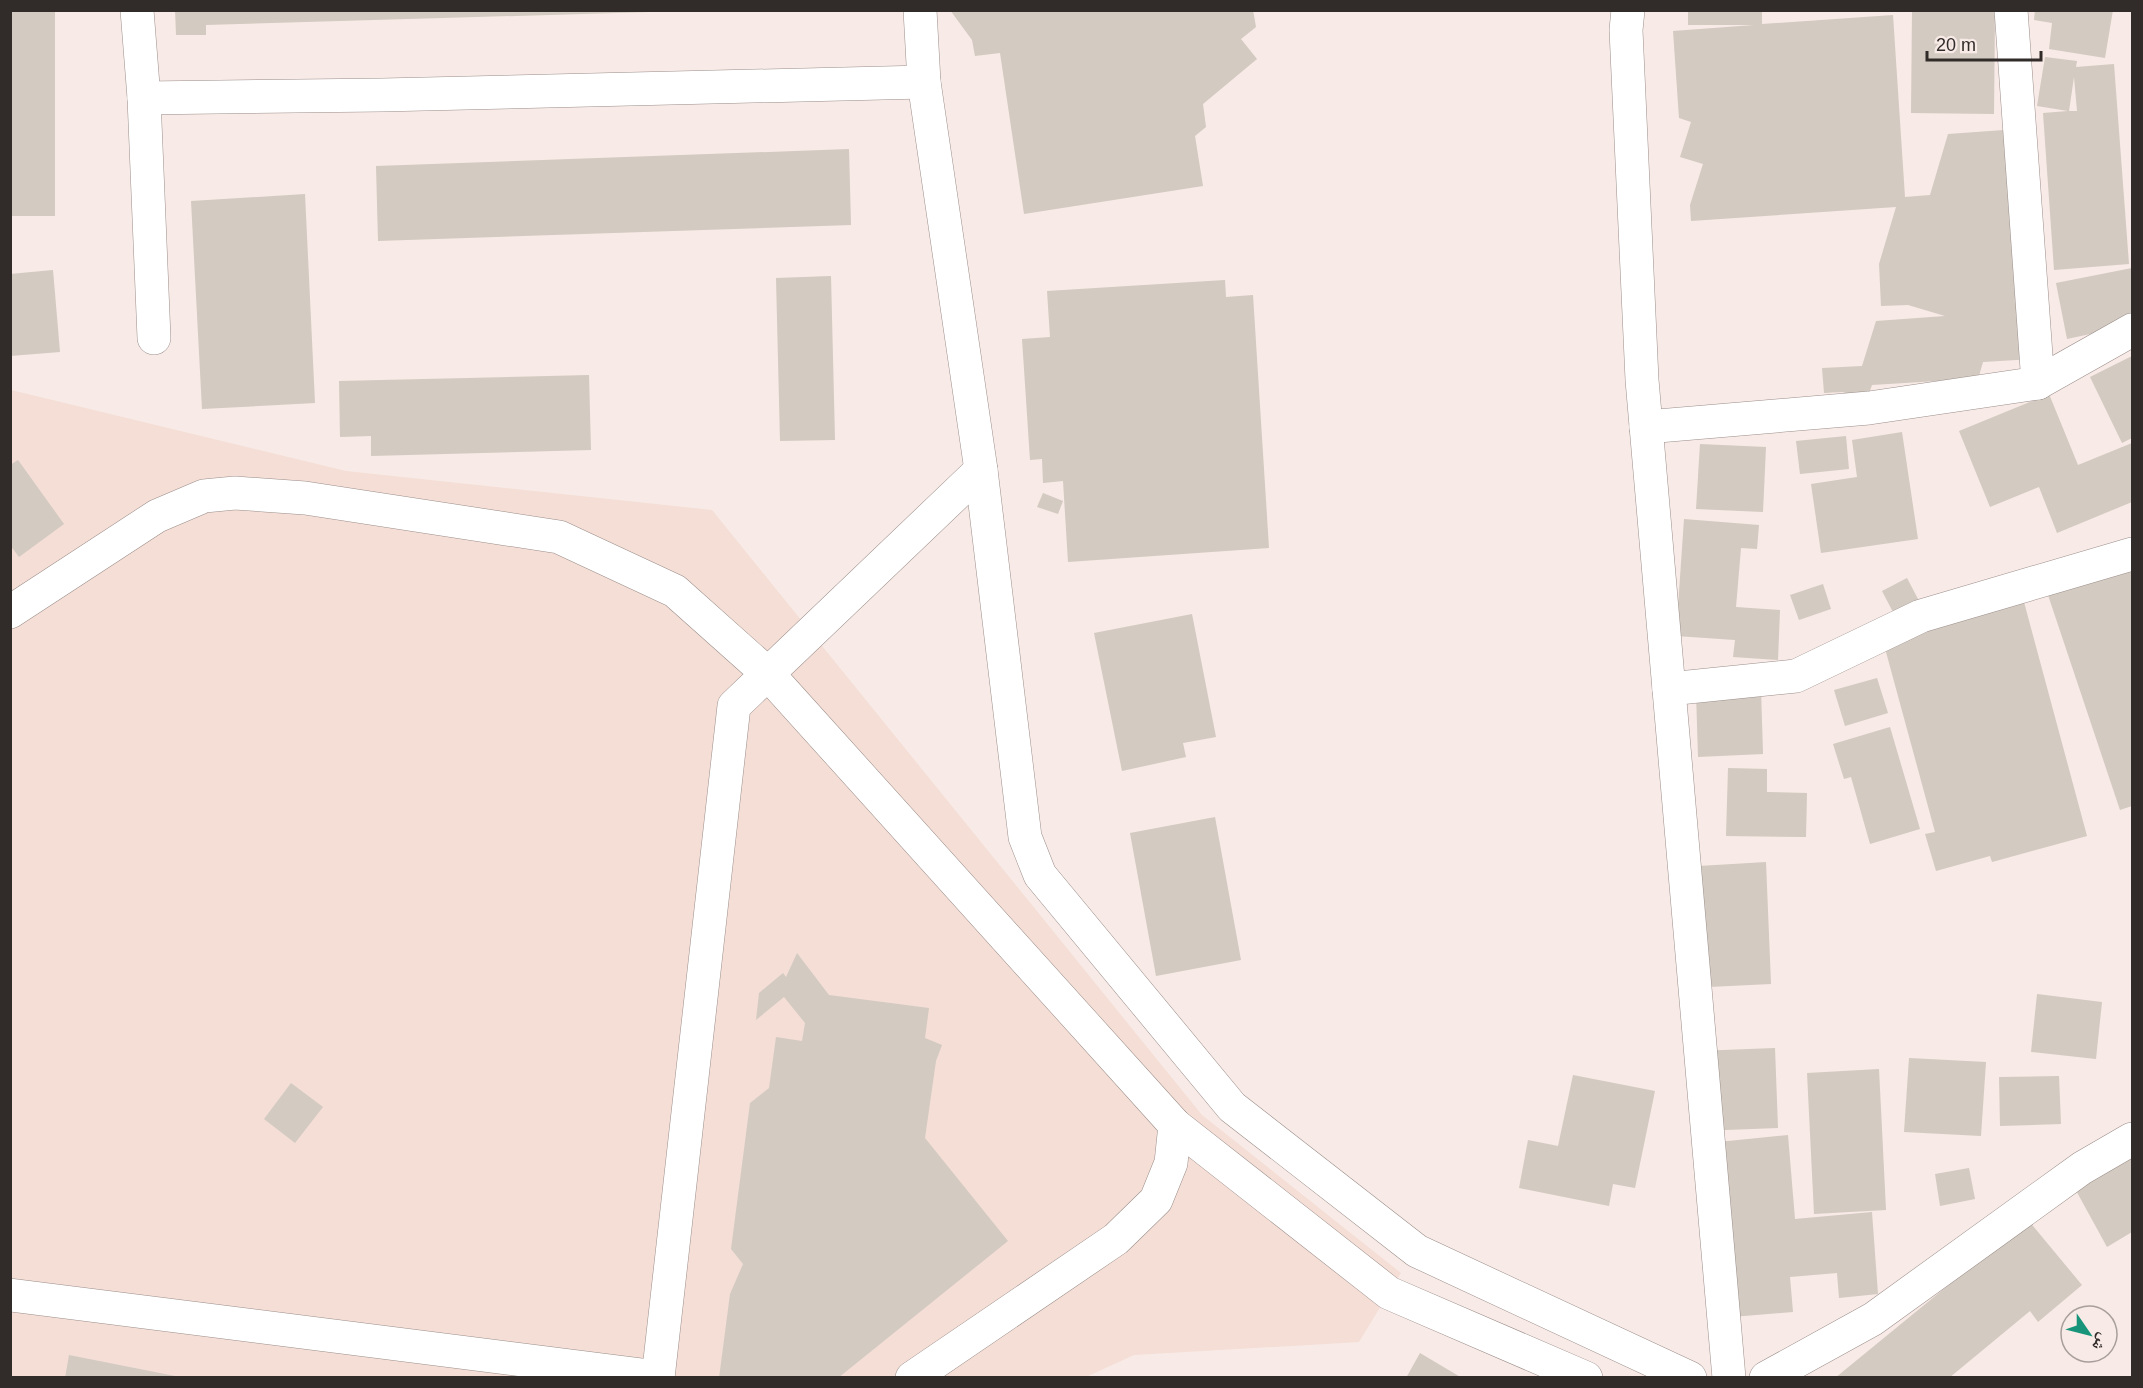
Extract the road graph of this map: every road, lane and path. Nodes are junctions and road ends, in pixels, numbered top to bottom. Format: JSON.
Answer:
{"nodes":[{"id":1,"x":137,"y":10,"type":"edge"},
{"id":2,"x":920,"y":10,"type":"edge"},
{"id":3,"x":1628,"y":10,"type":"edge"},
{"id":4,"x":2011,"y":10,"type":"edge"},
{"id":5,"x":924,"y":82,"type":"junction"},
{"id":6,"x":144,"y":98,"type":"junction"},
{"id":7,"x":2133,"y":330,"type":"edge"},
{"id":8,"x":154,"y":338,"type":"dead end"},
{"id":9,"x":2038,"y":383,"type":"junction"},
{"id":10,"x":1646,"y":427,"type":"junction"},
{"id":11,"x":981,"y":470,"type":"junction"},
{"id":12,"x":2133,"y":554,"type":"edge"},
{"id":13,"x":10,"y":612,"type":"edge"},
{"id":14,"x":768,"y":674,"type":"junction"},
{"id":15,"x":1669,"y":689,"type":"junction"},
{"id":16,"x":1175,"y":1125,"type":"junction"},
{"id":17,"x":2133,"y":1139,"type":"edge"},
{"id":18,"x":10,"y":1295,"type":"edge"},
{"id":19,"x":658,"y":1377,"type":"edge"},
{"id":20,"x":912,"y":1377,"type":"edge"},
{"id":21,"x":1586,"y":1377,"type":"edge"},
{"id":22,"x":1690,"y":1377,"type":"edge"},
{"id":23,"x":1730,"y":1377,"type":"edge"},
{"id":24,"x":1766,"y":1377,"type":"edge"}],
"edges":[{"from":1,"to":6,"type":"street"},
{"from":2,"to":5,"type":"street"},
{"from":3,"to":10,"type":"street"},
{"from":4,"to":9,"type":"street"},
{"from":5,"to":6,"type":"street"},
{"from":5,"to":11,"type":"street"},
{"from":6,"to":8,"type":"street"},
{"from":7,"to":9,"type":"street"},
{"from":9,"to":10,"type":"street"},
{"from":10,"to":15,"type":"street"},
{"from":11,"to":14,"type":"street"},
{"from":11,"to":22,"type":"street"},
{"from":12,"to":15,"type":"street"},
{"from":13,"to":14,"type":"street"},
{"from":14,"to":16,"type":"street"},
{"from":14,"to":19,"type":"street"},
{"from":15,"to":23,"type":"street"},
{"from":16,"to":20,"type":"street"},
{"from":16,"to":21,"type":"street"},
{"from":17,"to":24,"type":"street"},
{"from":18,"to":19,"type":"street"}]}
